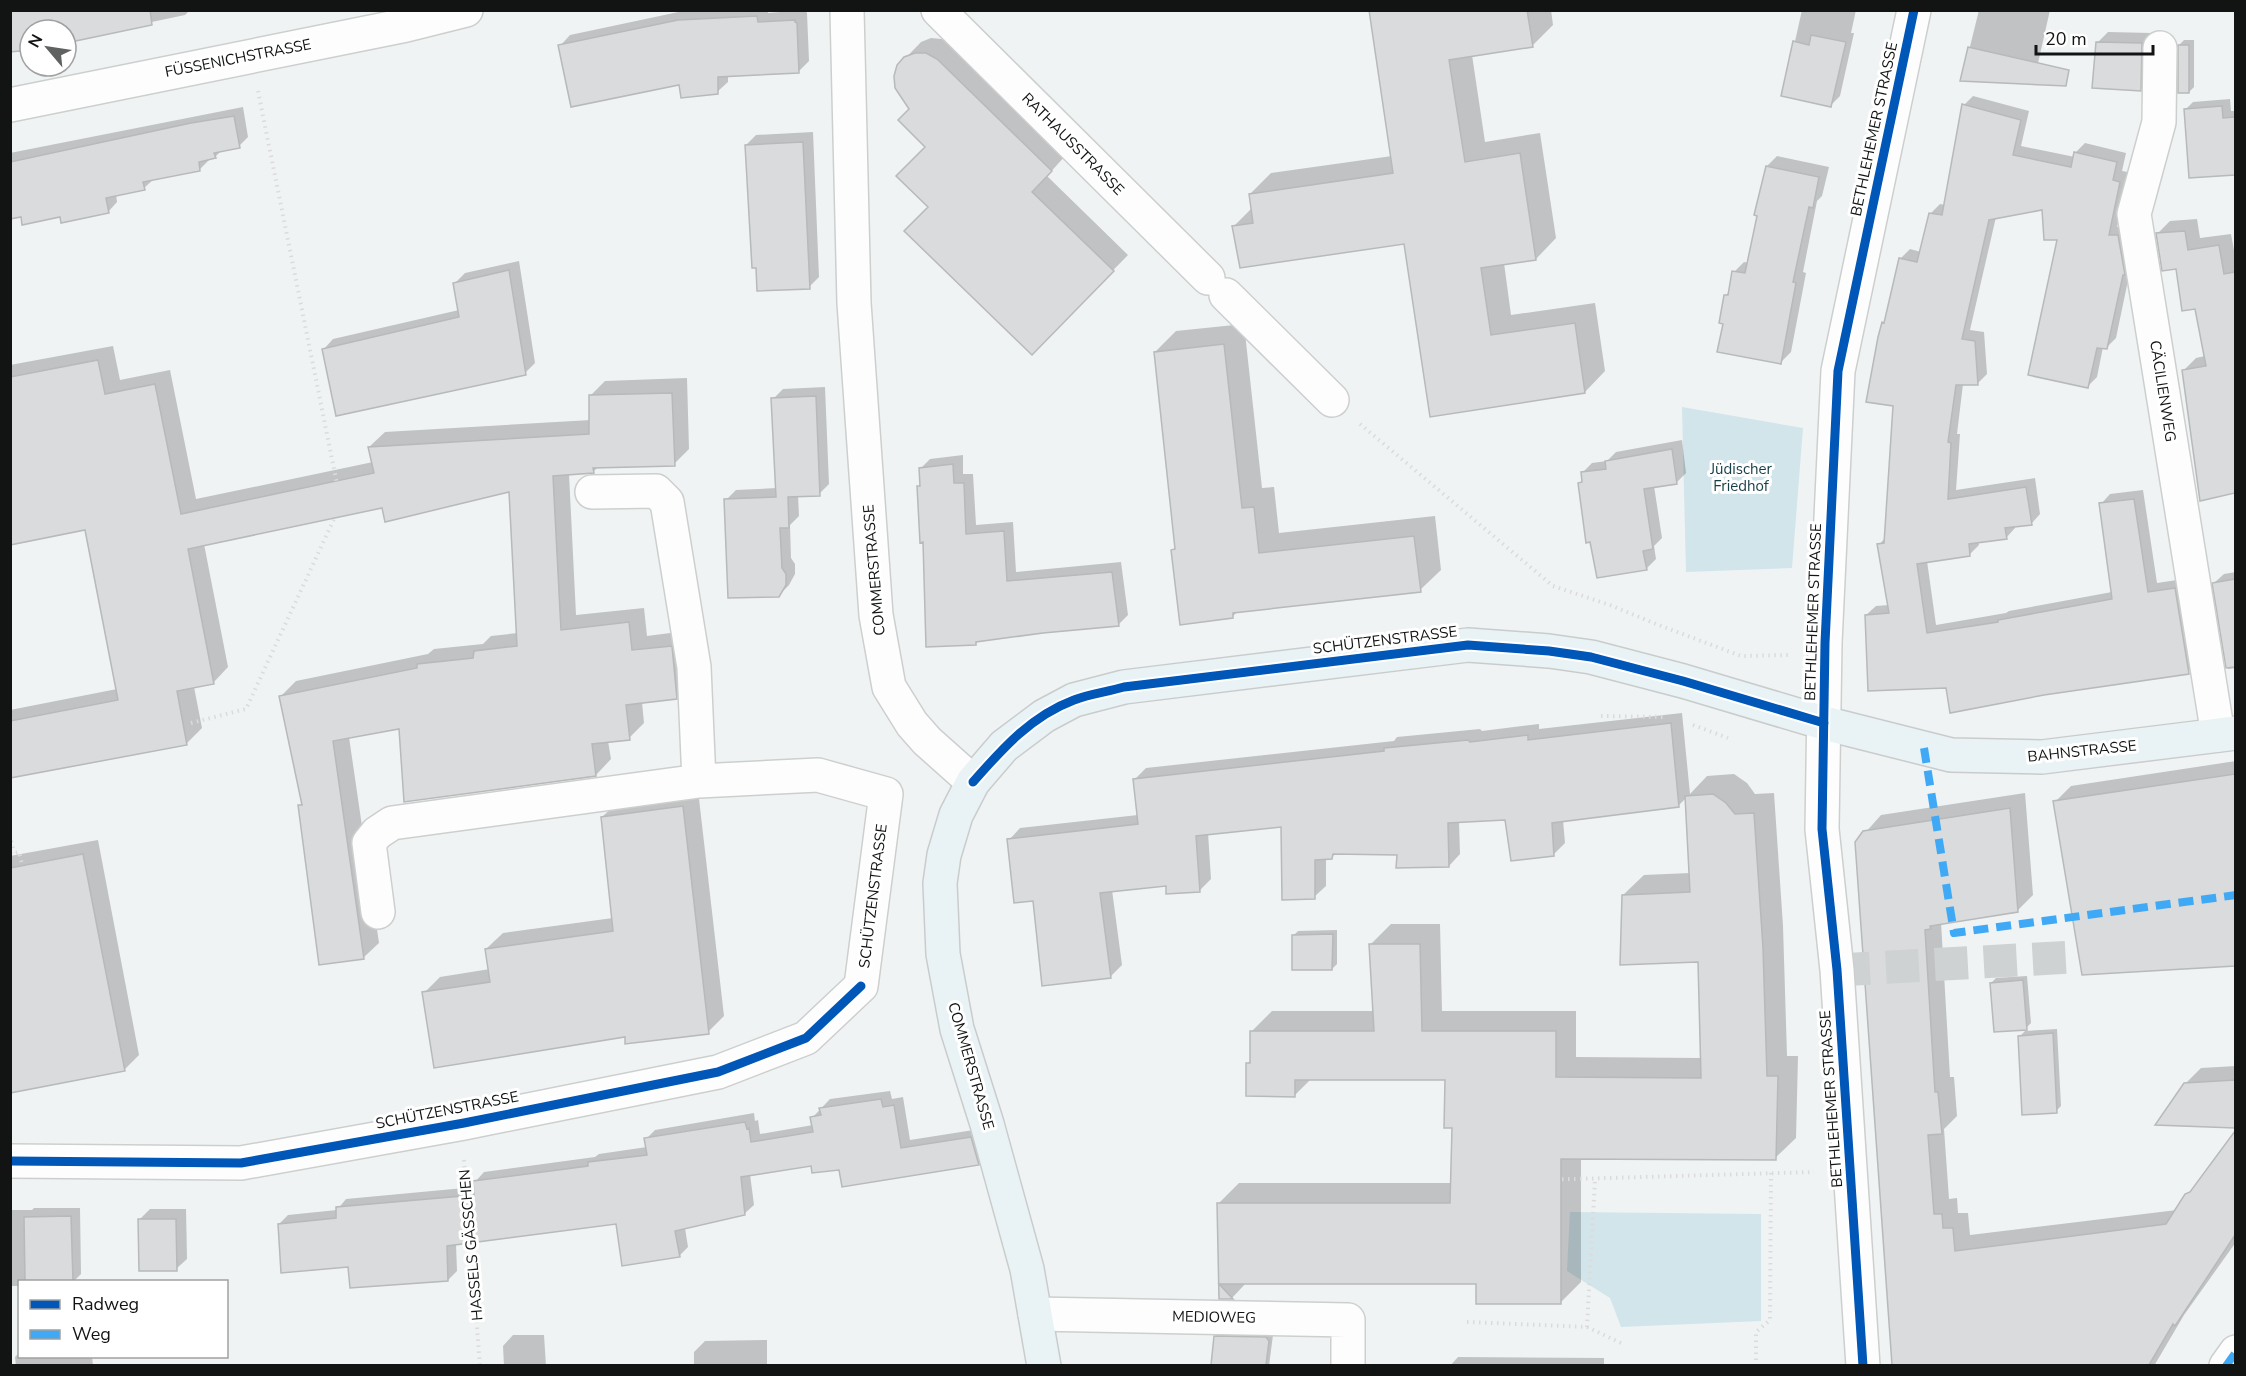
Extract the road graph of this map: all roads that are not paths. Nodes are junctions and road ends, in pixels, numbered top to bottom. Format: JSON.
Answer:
{"nodes":[{"id":1,"x":466,"y":10,"type":"edge"},
{"id":2,"x":847,"y":10,"type":"edge"},
{"id":3,"x":938,"y":10,"type":"edge"},
{"id":4,"x":1914,"y":10,"type":"edge"},
{"id":5,"x":2160,"y":48,"type":"dead end"},
{"id":6,"x":10,"y":105,"type":"edge"},
{"id":7,"x":1332,"y":400,"type":"road end"},
{"id":8,"x":591,"y":492,"type":"dead end"},
{"id":9,"x":1824,"y":723,"type":"junction"},
{"id":10,"x":2227,"y":734,"type":"edge"},
{"id":11,"x":699,"y":781,"type":"junction"},
{"id":12,"x":973,"y":782,"type":"junction"},
{"id":13,"x":378,"y":912,"type":"dead end"},
{"id":14,"x":10,"y":1161,"type":"edge"},
{"id":15,"x":1035,"y":1314,"type":"junction"},
{"id":16,"x":2235,"y":1352,"type":"edge"},
{"id":17,"x":1044,"y":1365,"type":"edge"},
{"id":18,"x":1348,"y":1365,"type":"edge"},
{"id":19,"x":1863,"y":1365,"type":"edge"},
{"id":20,"x":2226,"y":1365,"type":"edge"}],
"edges":[{"from":1,"to":6,"type":"street","name":"FÜSSENICHSTRASSE"},
{"from":2,"to":12,"type":"street","name":"COMMERSTRASSE"},
{"from":3,"to":7,"type":"street","name":"RATHAUSSTRASSE"},
{"from":4,"to":9,"type":"street","name":"BETHLEHEMER STRASSE"},
{"from":5,"to":10,"type":"street","name":"CÄCILIENWEG"},
{"from":8,"to":11,"type":"street"},
{"from":9,"to":10,"type":"main road","name":"BAHNSTRASSE"},
{"from":9,"to":12,"type":"main road","name":"SCHÜTZENSTRASSE"},
{"from":9,"to":19,"type":"street","name":"BETHLEHEMER STRASSE"},
{"from":11,"to":13,"type":"street"},
{"from":11,"to":14,"type":"street","name":"SCHÜTZENSTRASSE"},
{"from":12,"to":15,"type":"main road","name":"COMMERSTRASSE"},
{"from":15,"to":17,"type":"main road","name":"COMMERSTRASSE"},
{"from":15,"to":18,"type":"street","name":"MEDIOWEG"},
{"from":16,"to":20,"type":"street"}]}
